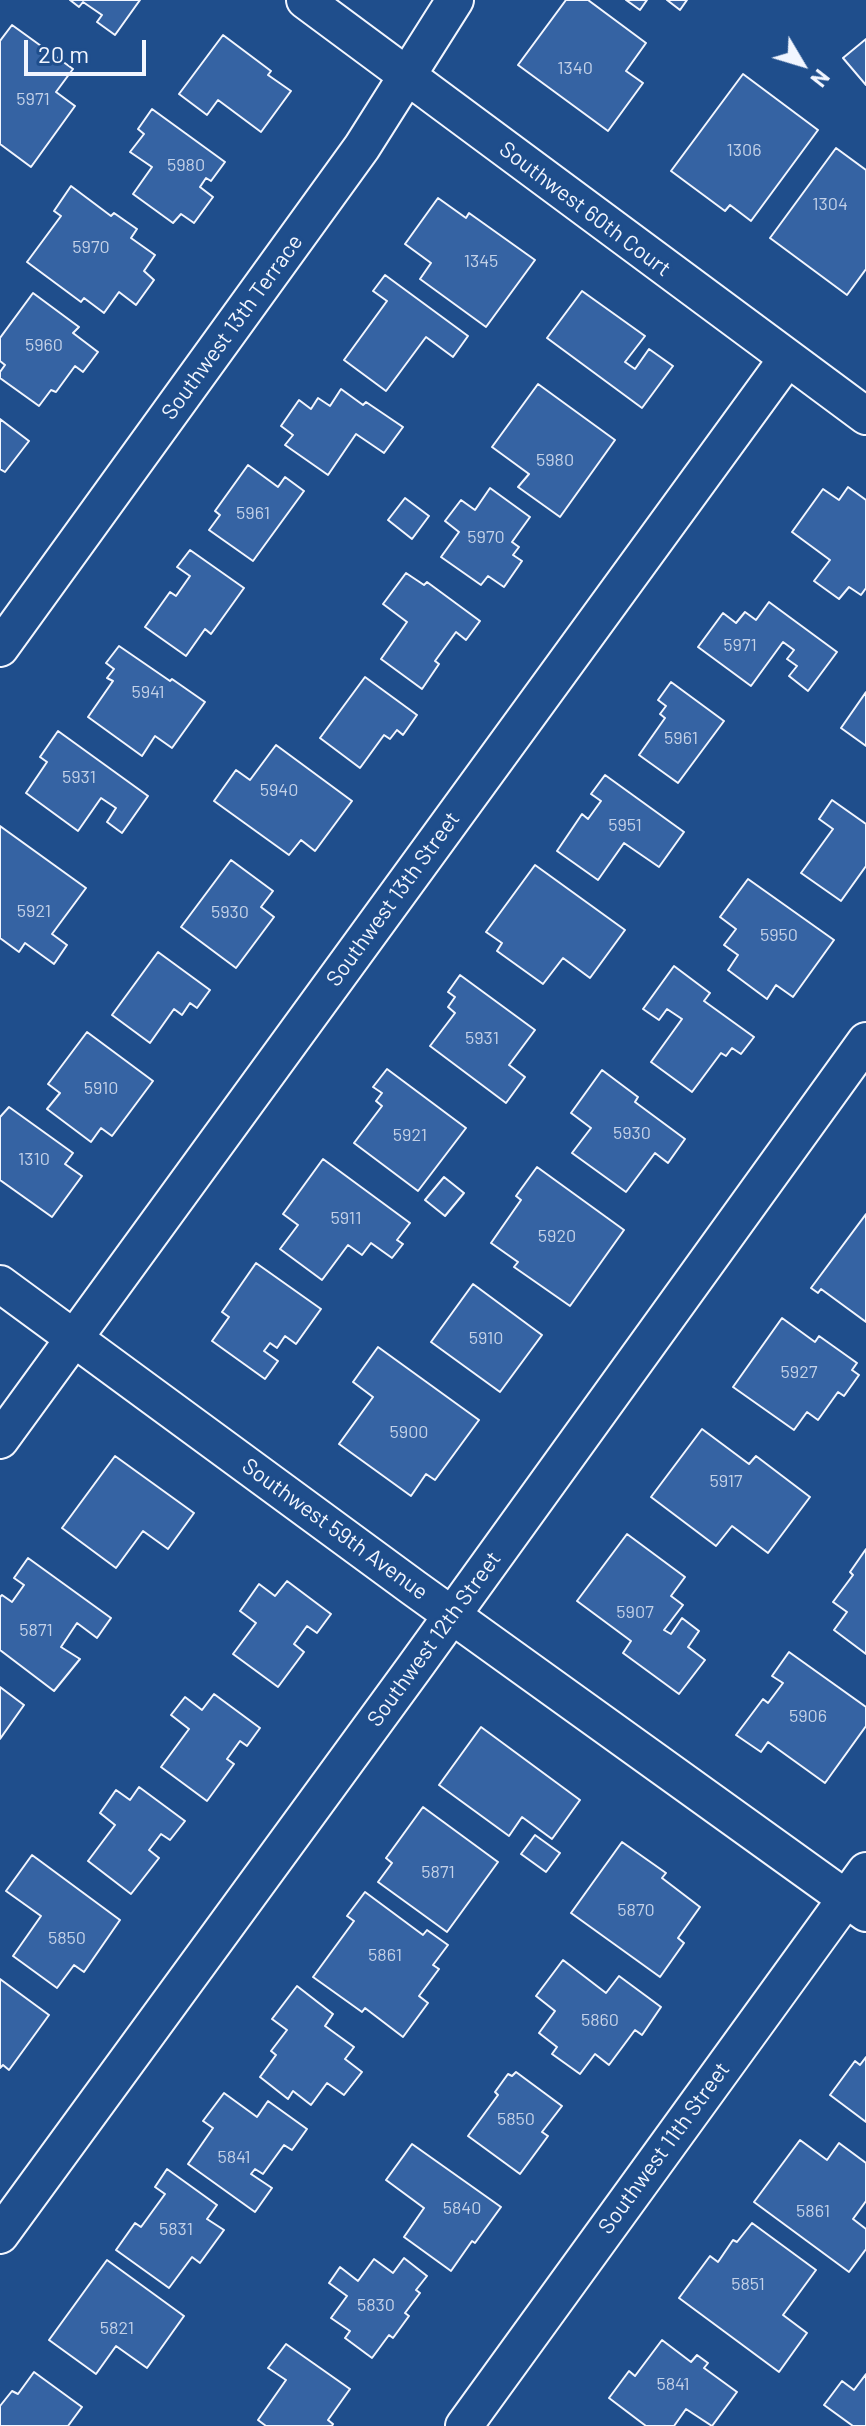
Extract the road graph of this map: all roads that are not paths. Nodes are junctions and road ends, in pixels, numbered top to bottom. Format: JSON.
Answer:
{"nodes":[{"id":1,"x":305,"y":0,"type":"edge"},
{"id":2,"x":455,"y":0,"type":"edge"},
{"id":3,"x":406,"y":75,"type":"junction"},
{"id":4,"x":787,"y":359,"type":"junction"},
{"id":5,"x":866,"y":416,"type":"edge"},
{"id":6,"x":0,"y":648,"type":"edge"},
{"id":7,"x":866,"y":1041,"type":"edge"},
{"id":8,"x":0,"y":1284,"type":"edge"},
{"id":9,"x":74,"y":1337,"type":"junction"},
{"id":10,"x":0,"y":1440,"type":"edge"},
{"id":11,"x":452,"y":1614,"type":"junction"},
{"id":12,"x":859,"y":1894,"type":"edge"},
{"id":13,"x":0,"y":2235,"type":"edge"},
{"id":14,"x":464,"y":2426,"type":"edge"}],
"edges":[{"from":1,"to":3,"type":"street","name":"Southwest 60th Court"},
{"from":2,"to":3,"type":"street","name":"Southwest 13th Terrace"},
{"from":3,"to":4,"type":"street","name":"Southwest 60th Court"},
{"from":3,"to":6,"type":"street","name":"Southwest 13th Terrace"},
{"from":4,"to":5,"type":"street","name":"Southwest 60th Court"},
{"from":4,"to":9,"type":"street","name":"Southwest 13th Street"},
{"from":7,"to":11,"type":"street","name":"Southwest 12th Street"},
{"from":8,"to":9,"type":"street","name":"Southwest 59th Avenue"},
{"from":9,"to":10,"type":"street","name":"Southwest 13th Street"},
{"from":9,"to":11,"type":"street","name":"Southwest 59th Avenue"},
{"from":11,"to":12,"type":"street","name":"Southwest 59th Avenue"},
{"from":11,"to":13,"type":"street","name":"Southwest 12th Street"},
{"from":12,"to":14,"type":"street","name":"Southwest 11th Street"}]}
